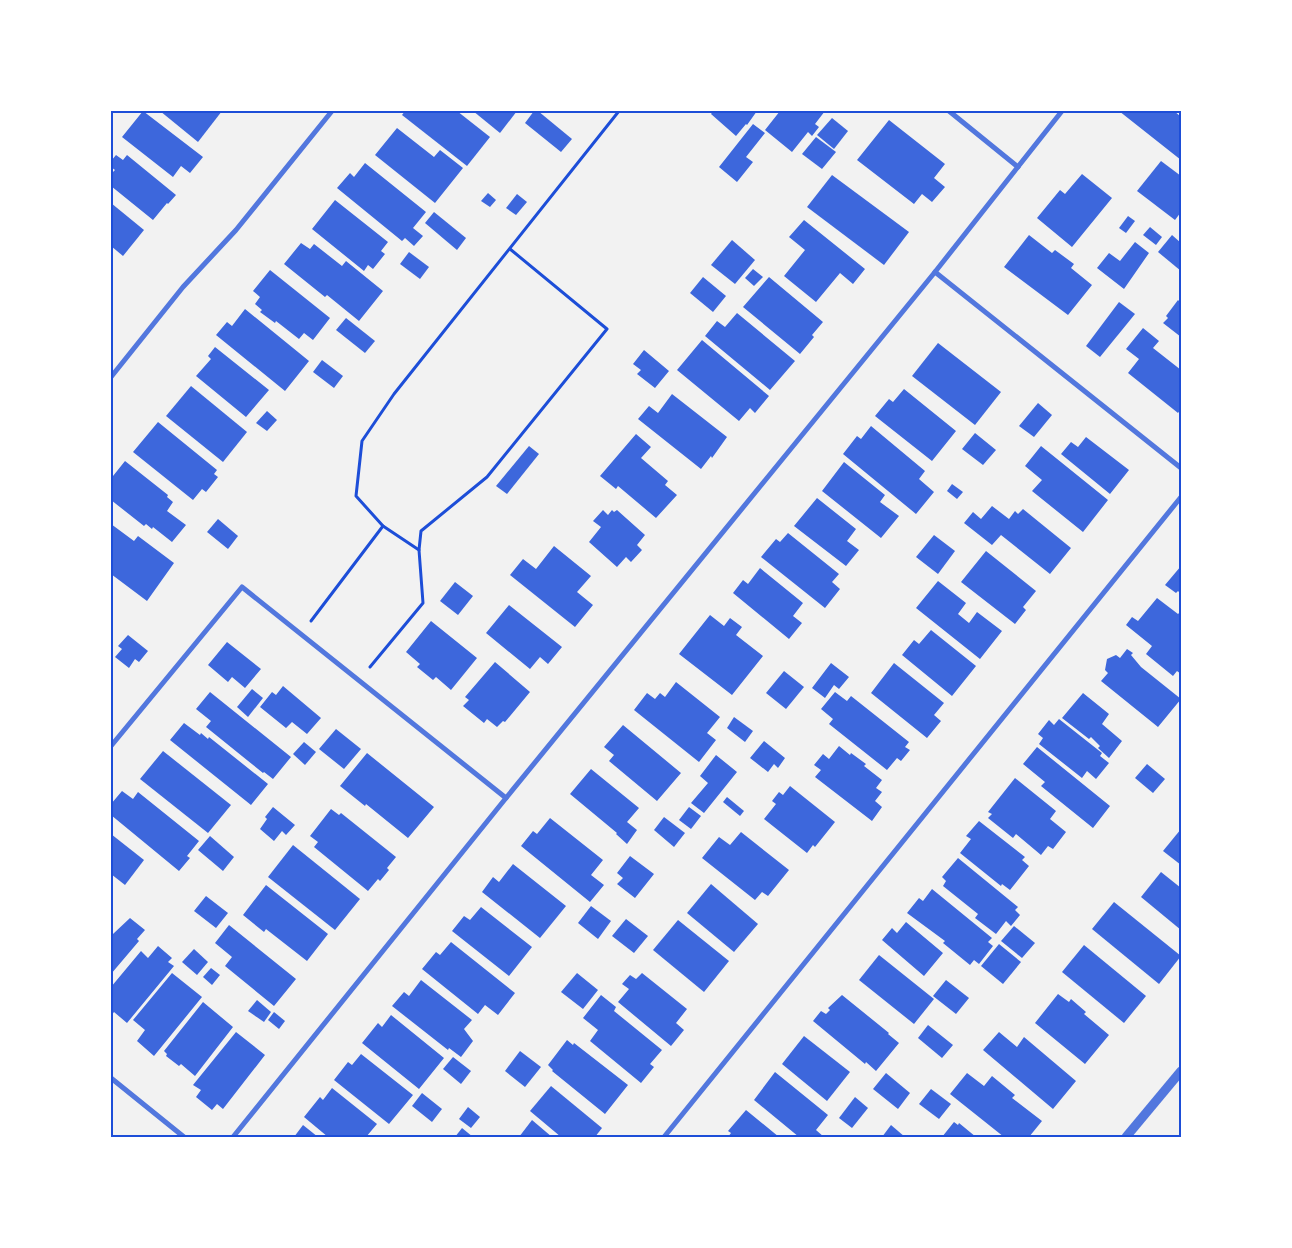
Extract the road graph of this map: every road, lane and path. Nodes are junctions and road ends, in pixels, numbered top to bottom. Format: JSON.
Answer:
{"nodes":[{"id":1,"x":332,"y":111,"type":"edge"},
{"id":2,"x":619,"y":111,"type":"edge"},
{"id":3,"x":949,"y":111,"type":"edge"},
{"id":4,"x":1062,"y":111,"type":"edge"},
{"id":5,"x":1018,"y":167,"type":"junction"},
{"id":6,"x":510,"y":249,"type":"junction"},
{"id":7,"x":936,"y":272,"type":"junction"},
{"id":8,"x":111,"y":378,"type":"edge"},
{"id":9,"x":1181,"y":468,"type":"edge"},
{"id":10,"x":1181,"y":497,"type":"edge"},
{"id":11,"x":383,"y":526,"type":"junction"},
{"id":12,"x":419,"y":550,"type":"junction"},
{"id":13,"x":301,"y":633,"type":"junction"},
{"id":14,"x":359,"y":680,"type":"junction"},
{"id":15,"x":111,"y":746,"type":"edge"},
{"id":16,"x":506,"y":798,"type":"junction"},
{"id":17,"x":1181,"y":1071,"type":"edge"},
{"id":18,"x":111,"y":1078,"type":"edge"},
{"id":19,"x":1129,"y":1136,"type":"edge"},
{"id":20,"x":184,"y":1137,"type":"edge"},
{"id":21,"x":233,"y":1137,"type":"edge"},
{"id":22,"x":664,"y":1137,"type":"edge"}],
"edges":[{"from":1,"to":8,"type":"street"},
{"from":2,"to":6,"type":"path"},
{"from":3,"to":5,"type":"street"},
{"from":4,"to":5,"type":"street"},
{"from":5,"to":7,"type":"street"},
{"from":6,"to":11,"type":"path"},
{"from":6,"to":12,"type":"path"},
{"from":7,"to":9,"type":"street"},
{"from":7,"to":16,"type":"street"},
{"from":10,"to":22,"type":"street"},
{"from":11,"to":12,"type":"path"},
{"from":11,"to":13,"type":"path"},
{"from":12,"to":14,"type":"path"},
{"from":13,"to":14,"type":"street"},
{"from":13,"to":15,"type":"street"},
{"from":14,"to":16,"type":"street"},
{"from":16,"to":21,"type":"street"},
{"from":17,"to":19,"type":"street"},
{"from":18,"to":20,"type":"street"}]}
